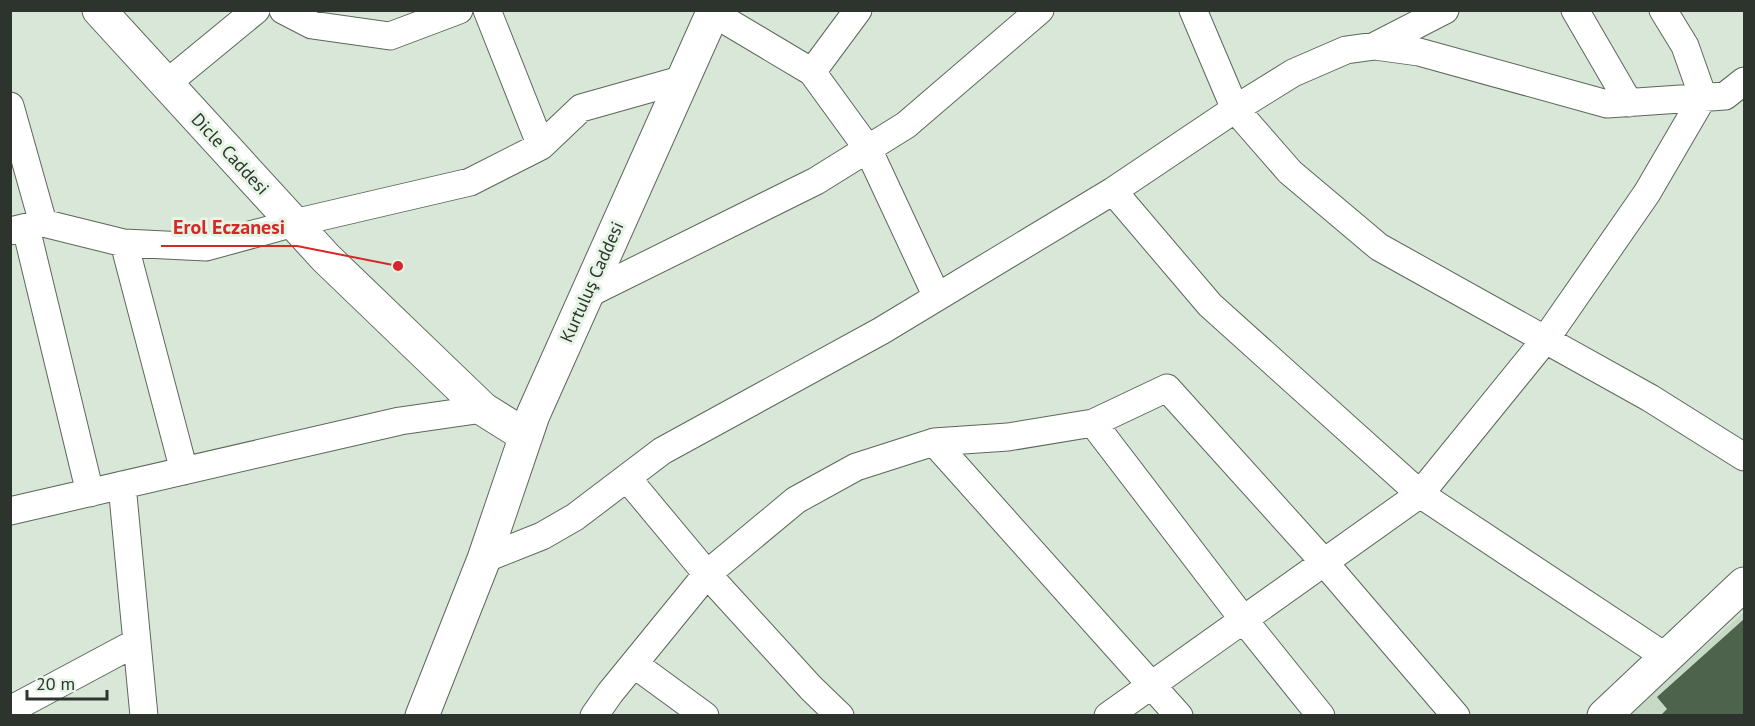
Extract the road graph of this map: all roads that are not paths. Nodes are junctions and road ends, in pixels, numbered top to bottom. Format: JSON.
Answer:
{"nodes":[{"id":1,"x":99,"y":10,"type":"edge"},
{"id":2,"x":256,"y":10,"type":"edge"},
{"id":3,"x":283,"y":10,"type":"edge"},
{"id":4,"x":459,"y":10,"type":"edge"},
{"id":5,"x":487,"y":10,"type":"edge"},
{"id":6,"x":858,"y":10,"type":"edge"},
{"id":7,"x":1040,"y":10,"type":"edge"},
{"id":8,"x":1193,"y":10,"type":"edge"},
{"id":9,"x":1445,"y":10,"type":"edge"},
{"id":10,"x":1575,"y":10,"type":"edge"},
{"id":11,"x":1663,"y":10,"type":"edge"},
{"id":12,"x":714,"y":12,"type":"edge"},
{"id":13,"x":409,"y":19,"type":"edge"},
{"id":14,"x":1375,"y":46,"type":"junction"},
{"id":15,"x":812,"y":72,"type":"junction"},
{"id":16,"x":684,"y":79,"type":"junction"},
{"id":17,"x":166,"y":84,"type":"junction"},
{"id":18,"x":1729,"y":96,"type":"edge"},
{"id":19,"x":1629,"y":103,"type":"junction"},
{"id":20,"x":10,"y":106,"type":"edge"},
{"id":21,"x":1235,"y":109,"type":"junction"},
{"id":22,"x":541,"y":146,"type":"junction"},
{"id":23,"x":868,"y":149,"type":"junction"},
{"id":24,"x":1113,"y":191,"type":"junction"},
{"id":25,"x":294,"y":223,"type":"junction"},
{"id":26,"x":26,"y":227,"type":"edge"},
{"id":27,"x":124,"y":243,"type":"junction"},
{"id":28,"x":586,"y":296,"type":"junction"},
{"id":29,"x":937,"y":297,"type":"junction"},
{"id":30,"x":1545,"y":340,"type":"junction"},
{"id":31,"x":483,"y":409,"type":"junction"},
{"id":32,"x":1092,"y":423,"type":"junction"},
{"id":33,"x":526,"y":436,"type":"junction"},
{"id":34,"x":934,"y":442,"type":"junction"},
{"id":35,"x":1744,"y":457,"type":"edge"},
{"id":36,"x":184,"y":471,"type":"junction"},
{"id":37,"x":627,"y":478,"type":"junction"},
{"id":38,"x":122,"y":485,"type":"junction"},
{"id":39,"x":90,"y":493,"type":"junction"},
{"id":40,"x":1419,"y":494,"type":"junction"},
{"id":41,"x":10,"y":512,"type":"edge"},
{"id":42,"x":484,"y":559,"type":"junction"},
{"id":43,"x":1323,"y":561,"type":"junction"},
{"id":44,"x":707,"y":574,"type":"junction"},
{"id":45,"x":1744,"y":584,"type":"edge"},
{"id":46,"x":1243,"y":619,"type":"junction"},
{"id":47,"x":137,"y":642,"type":"junction"},
{"id":48,"x":1666,"y":657,"type":"junction"},
{"id":49,"x":634,"y":664,"type":"junction"},
{"id":50,"x":1152,"y":684,"type":"junction"},
{"id":51,"x":10,"y":710,"type":"edge"},
{"id":52,"x":144,"y":716,"type":"edge"},
{"id":53,"x":422,"y":716,"type":"edge"},
{"id":54,"x":594,"y":716,"type":"edge"},
{"id":55,"x":705,"y":716,"type":"edge"},
{"id":56,"x":840,"y":716,"type":"edge"},
{"id":57,"x":1108,"y":716,"type":"edge"},
{"id":58,"x":1179,"y":716,"type":"edge"},
{"id":59,"x":1321,"y":716,"type":"edge"},
{"id":60,"x":1456,"y":716,"type":"edge"},
{"id":61,"x":1604,"y":716,"type":"edge"}],
"edges":[{"from":1,"to":17,"type":"main road","name":"Dicle Caddesi"},
{"from":2,"to":17,"type":"street"},
{"from":3,"to":13,"type":"street"},
{"from":4,"to":13,"type":"street"},
{"from":5,"to":22,"type":"street"},
{"from":6,"to":15,"type":"street"},
{"from":7,"to":23,"type":"street"},
{"from":8,"to":21,"type":"street"},
{"from":9,"to":14,"type":"street"},
{"from":10,"to":19,"type":"street"},
{"from":11,"to":18,"type":"street"},
{"from":12,"to":15,"type":"street"},
{"from":12,"to":16,"type":"main road","name":"Kurtuluş Caddesi"},
{"from":14,"to":19,"type":"street"},
{"from":14,"to":21,"type":"street"},
{"from":15,"to":23,"type":"street"},
{"from":16,"to":22,"type":"street"},
{"from":16,"to":28,"type":"main road","name":"Kurtuluş Caddesi"},
{"from":17,"to":25,"type":"main road","name":"Dicle Caddesi"},
{"from":18,"to":19,"type":"street"},
{"from":18,"to":30,"type":"street"},
{"from":20,"to":26,"type":"street"},
{"from":21,"to":24,"type":"street"},
{"from":21,"to":30,"type":"street"},
{"from":22,"to":25,"type":"street"},
{"from":23,"to":28,"type":"street"},
{"from":23,"to":29,"type":"street"},
{"from":24,"to":29,"type":"street"},
{"from":24,"to":40,"type":"street"},
{"from":25,"to":27,"type":"street"},
{"from":25,"to":31,"type":"main road","name":"Dicle Caddesi"},
{"from":26,"to":27,"type":"street"},
{"from":26,"to":39,"type":"street"},
{"from":27,"to":36,"type":"street"},
{"from":28,"to":33,"type":"main road","name":"Kurtuluş Caddesi"},
{"from":29,"to":37,"type":"street"},
{"from":30,"to":35,"type":"street"},
{"from":30,"to":40,"type":"street"},
{"from":31,"to":33,"type":"main road","name":"Dicle Caddesi"},
{"from":31,"to":36,"type":"street"},
{"from":32,"to":34,"type":"street"},
{"from":32,"to":43,"type":"street"},
{"from":32,"to":46,"type":"street"},
{"from":33,"to":42,"type":"main road","name":"Kurtuluş Caddesi"},
{"from":34,"to":44,"type":"street"},
{"from":34,"to":50,"type":"street"},
{"from":36,"to":38,"type":"street"},
{"from":37,"to":42,"type":"street"},
{"from":37,"to":44,"type":"street"},
{"from":38,"to":39,"type":"street"},
{"from":38,"to":47,"type":"street"},
{"from":39,"to":41,"type":"street"},
{"from":40,"to":43,"type":"street"},
{"from":40,"to":48,"type":"street"},
{"from":42,"to":53,"type":"main road","name":"Kurtuluş Caddesi"},
{"from":43,"to":46,"type":"street"},
{"from":43,"to":60,"type":"street"},
{"from":44,"to":49,"type":"street"},
{"from":44,"to":56,"type":"street"},
{"from":45,"to":48,"type":"main road"},
{"from":46,"to":50,"type":"street"},
{"from":46,"to":59,"type":"street"},
{"from":47,"to":51,"type":"street"},
{"from":47,"to":52,"type":"street"},
{"from":48,"to":61,"type":"main road"},
{"from":49,"to":54,"type":"street"},
{"from":49,"to":55,"type":"street"},
{"from":50,"to":57,"type":"street"},
{"from":50,"to":58,"type":"street"}]}
